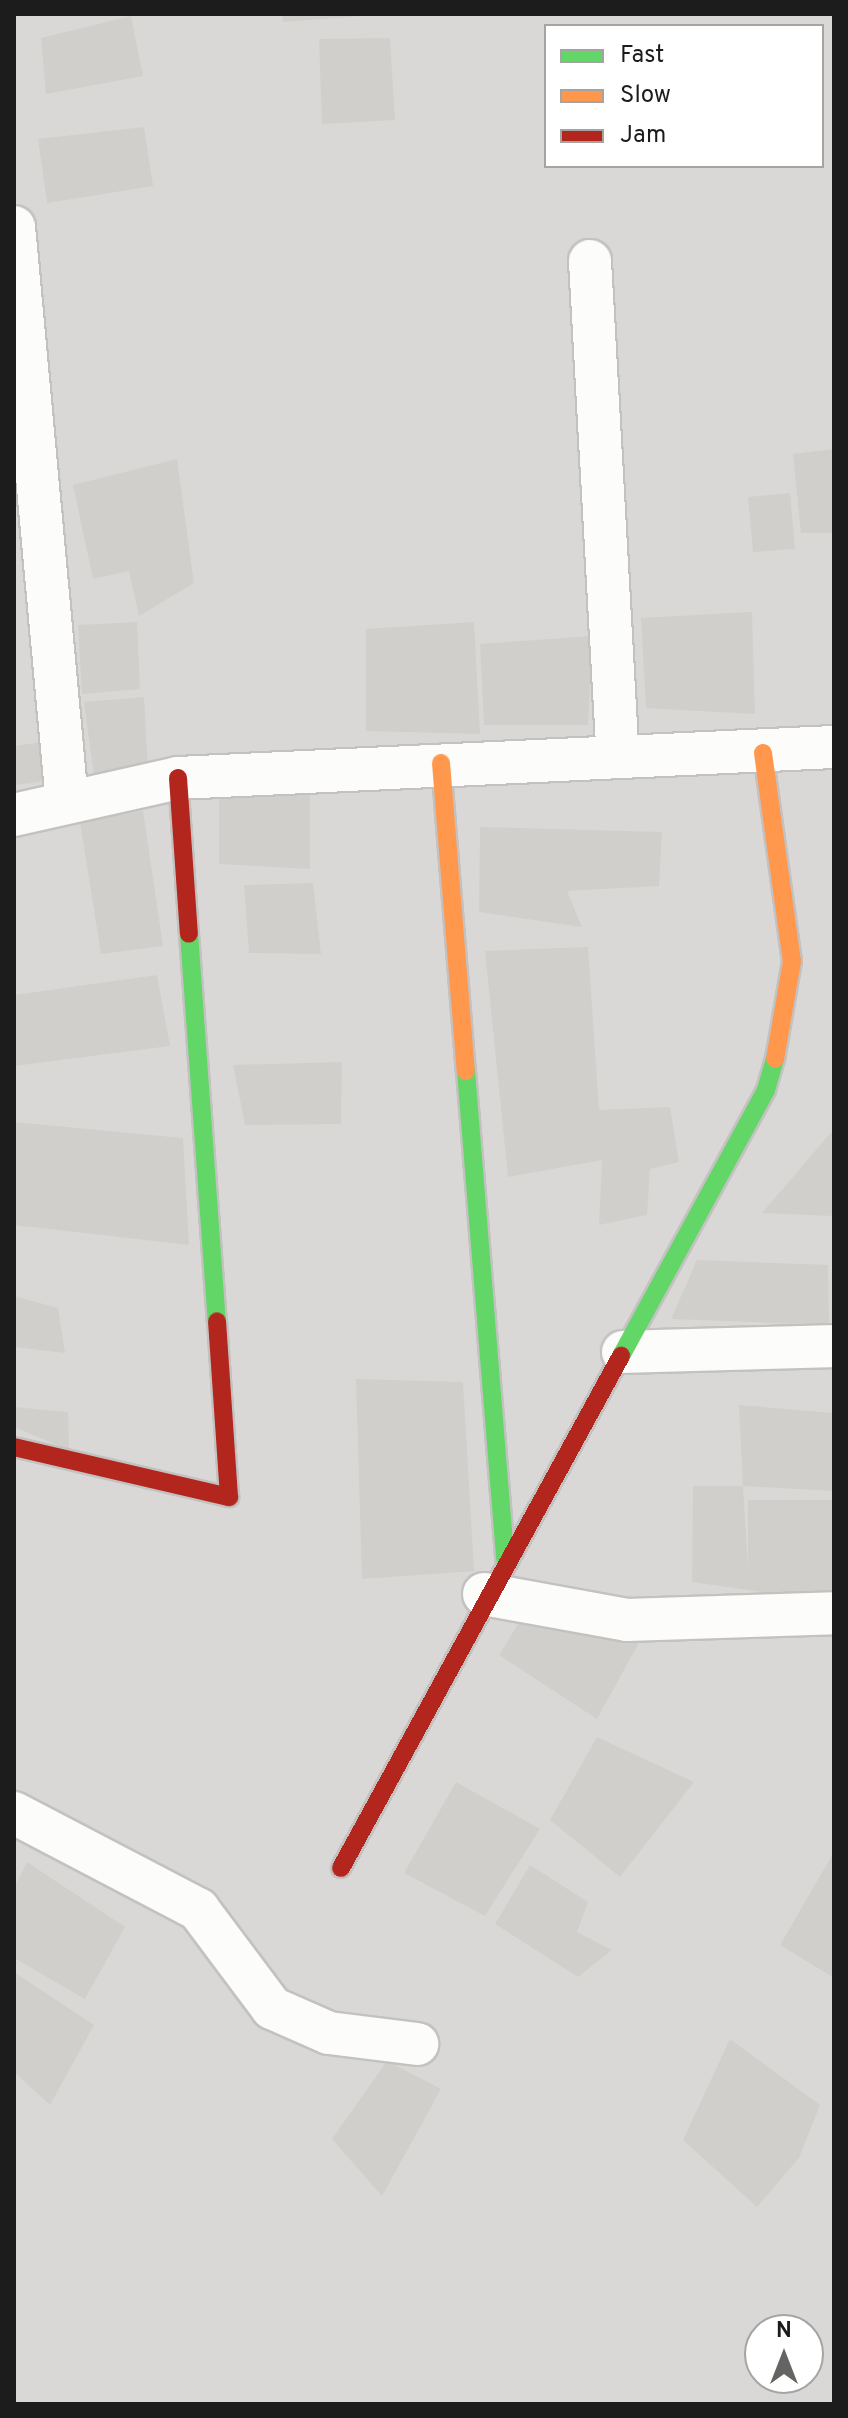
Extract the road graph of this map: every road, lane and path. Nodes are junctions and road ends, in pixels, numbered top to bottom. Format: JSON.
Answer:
{"nodes":[{"id":1,"x":14,"y":227,"type":"edge"},
{"id":2,"x":590,"y":261,"type":"dead end"},
{"id":3,"x":834,"y":747,"type":"edge"},
{"id":4,"x":763,"y":753,"type":"junction"},
{"id":5,"x":618,"y":755,"type":"junction"},
{"id":6,"x":441,"y":763,"type":"junction"},
{"id":7,"x":178,"y":778,"type":"junction"},
{"id":8,"x":67,"y":802,"type":"junction"},
{"id":9,"x":14,"y":815,"type":"edge"},
{"id":10,"x":834,"y":1346,"type":"edge"},
{"id":11,"x":623,"y":1352,"type":"junction"},
{"id":12,"x":14,"y":1447,"type":"edge"},
{"id":13,"x":505,"y":1558,"type":"junction"},
{"id":14,"x":484,"y":1594,"type":"junction"},
{"id":15,"x":834,"y":1613,"type":"edge"},
{"id":16,"x":14,"y":1813,"type":"edge"},
{"id":17,"x":341,"y":1868,"type":"dead end"},
{"id":18,"x":417,"y":2044,"type":"dead end"}],
"edges":[{"from":1,"to":8,"type":"street"},
{"from":2,"to":5,"type":"street"},
{"from":3,"to":4,"type":"street"},
{"from":4,"to":5,"type":"street"},
{"from":4,"to":11,"type":"street"},
{"from":5,"to":6,"type":"street"},
{"from":6,"to":7,"type":"street"},
{"from":6,"to":13,"type":"street"},
{"from":7,"to":8,"type":"street"},
{"from":7,"to":12,"type":"street"},
{"from":8,"to":9,"type":"street"},
{"from":10,"to":11,"type":"street"},
{"from":11,"to":13,"type":"street"},
{"from":13,"to":14,"type":"street"},
{"from":14,"to":15,"type":"street"},
{"from":14,"to":17,"type":"street"},
{"from":16,"to":18,"type":"street"}]}
